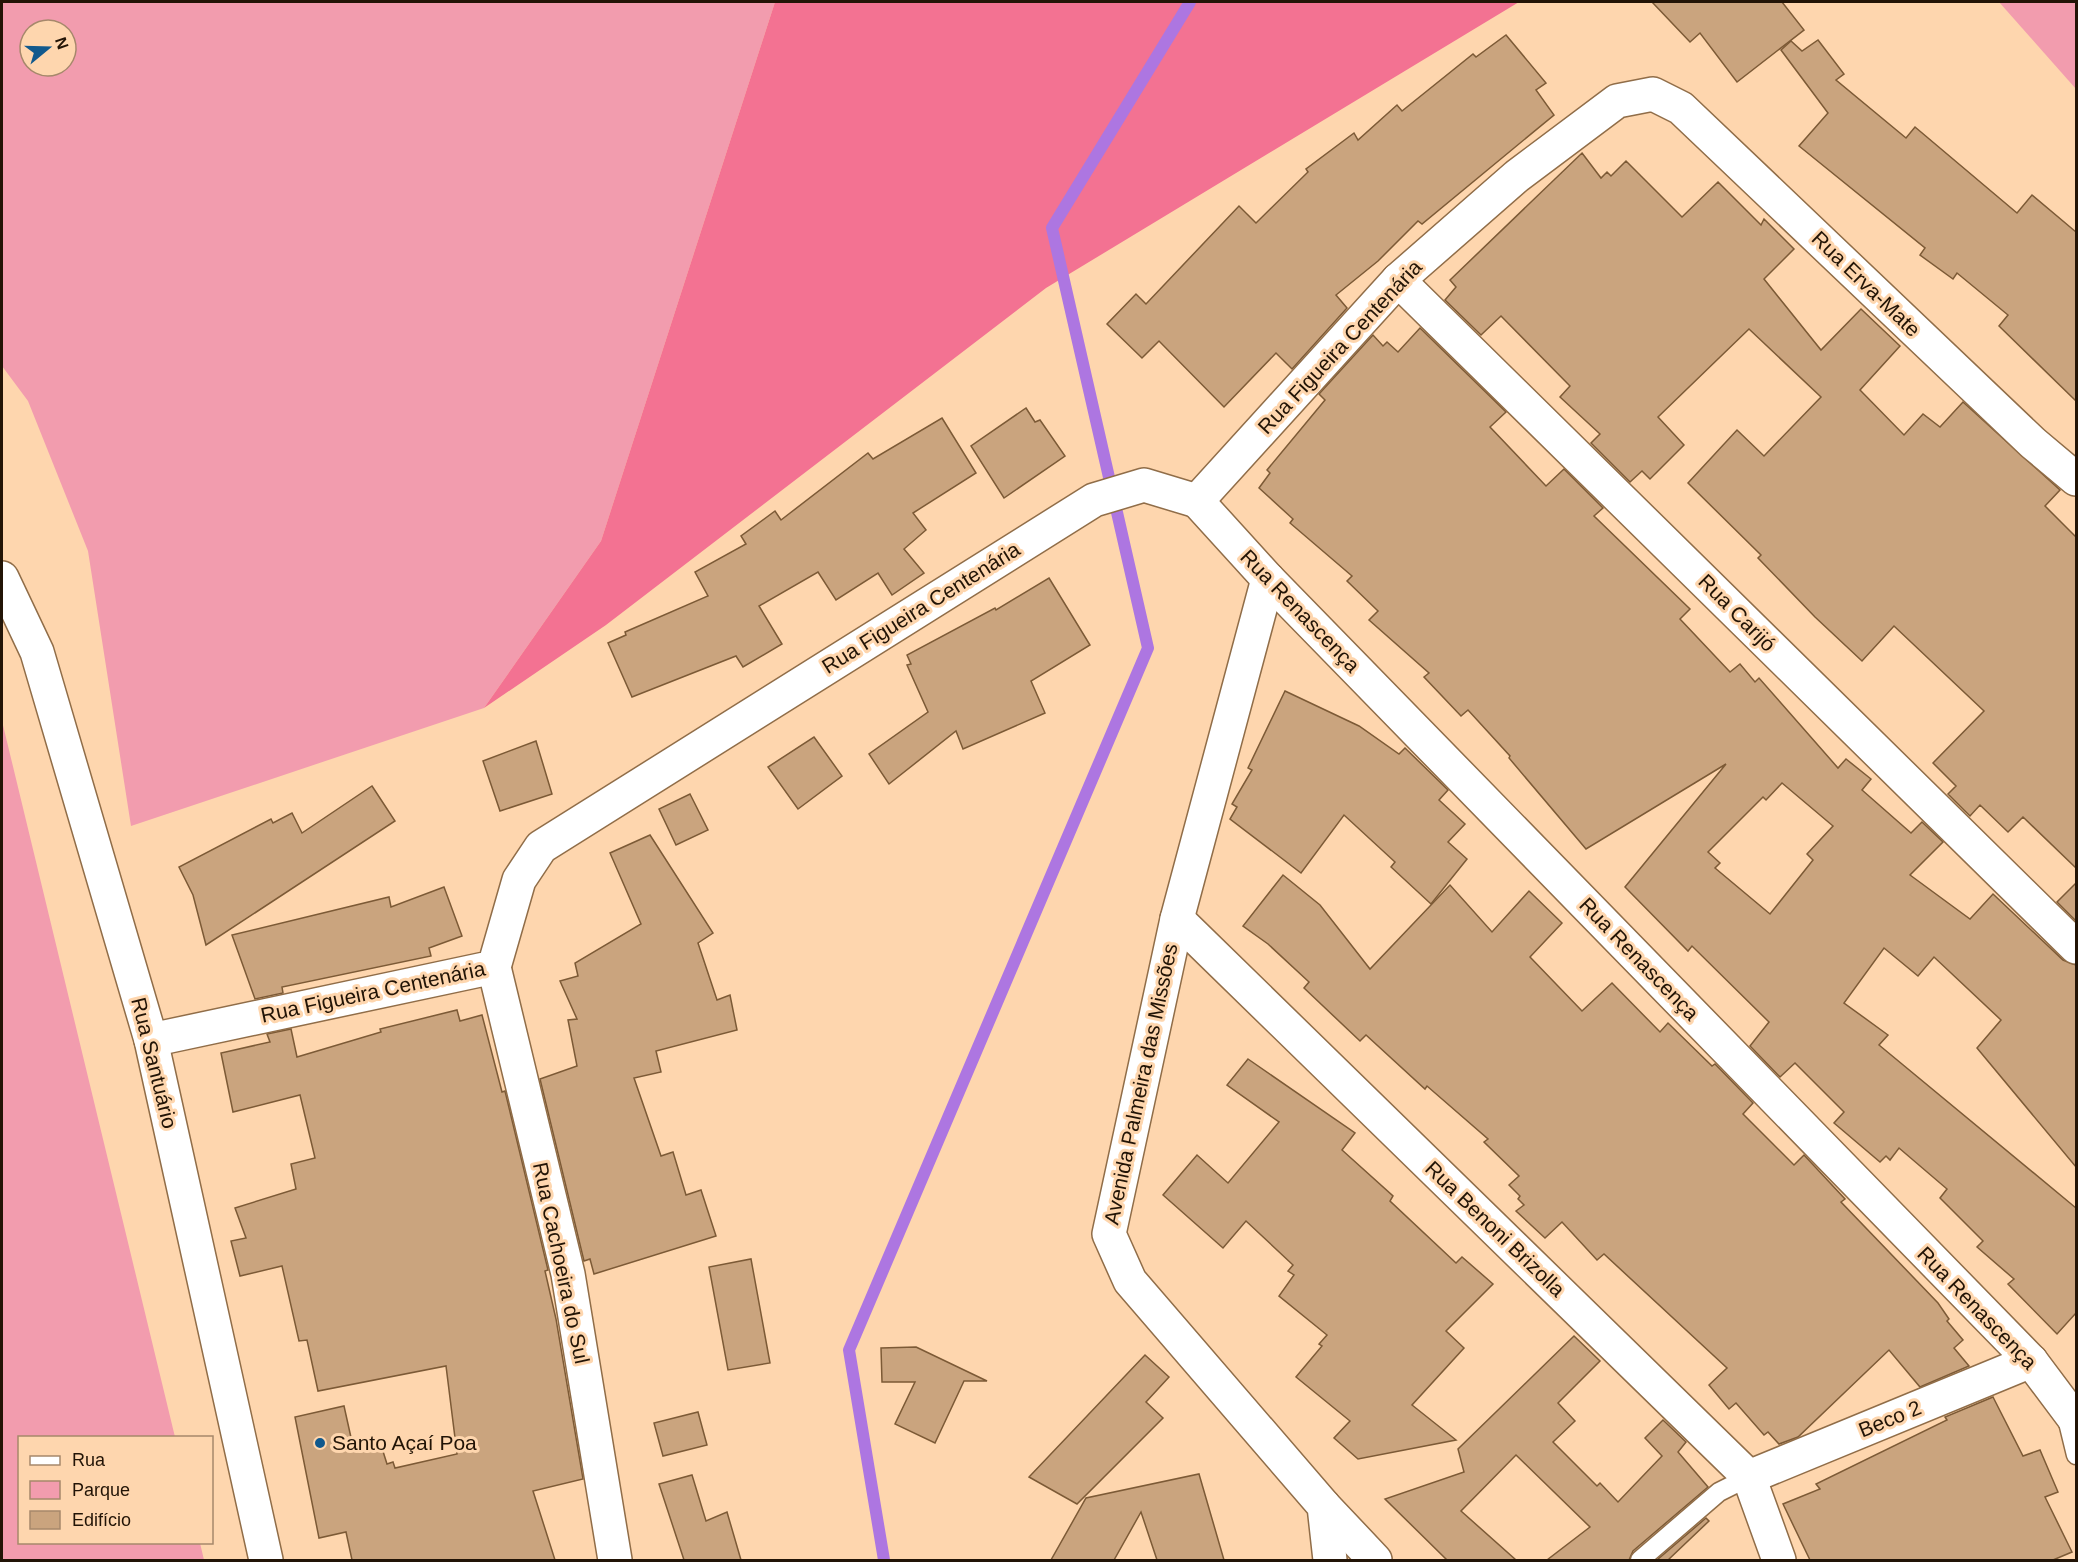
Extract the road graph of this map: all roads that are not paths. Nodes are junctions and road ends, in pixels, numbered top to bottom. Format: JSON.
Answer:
{"nodes":[{"id":1,"x":1653,"y":94,"type":"joint"},
{"id":2,"x":1398,"y":280,"type":"junction"},
{"id":3,"x":2076,"y":479,"type":"edge"},
{"id":4,"x":1197,"y":501,"type":"junction"},
{"id":5,"x":2,"y":578,"type":"edge"},
{"id":6,"x":1268,"y":579,"type":"junction"},
{"id":7,"x":1177,"y":919,"type":"junction"},
{"id":8,"x":2076,"y":947,"type":"edge"},
{"id":9,"x":494,"y":967,"type":"junction"},
{"id":10,"x":151,"y":1040,"type":"junction"},
{"id":11,"x":2031,"y":1361,"type":"junction"},
{"id":12,"x":2072,"y":1407,"type":"edge"},
{"id":13,"x":2076,"y":1455,"type":"edge"},
{"id":14,"x":1749,"y":1476,"type":"junction"},
{"id":15,"x":1324,"y":1506,"type":"junction"},
{"id":16,"x":266,"y":1560,"type":"edge"},
{"id":17,"x":615,"y":1560,"type":"edge"},
{"id":18,"x":1330,"y":1560,"type":"edge"},
{"id":19,"x":1375,"y":1560,"type":"edge"},
{"id":20,"x":1640,"y":1560,"type":"edge"},
{"id":21,"x":1779,"y":1560,"type":"edge"}],
"edges":[{"from":1,"to":2,"type":"street","name":"Rua Figueira Centenária"},
{"from":1,"to":3,"type":"street","name":"Rua Erva-Mate"},
{"from":2,"to":4,"type":"street","name":"Rua Figueira Centenária"},
{"from":2,"to":8,"type":"street","name":"Rua Carijó"},
{"from":4,"to":6,"type":"street","name":"Rua Renascença"},
{"from":4,"to":9,"type":"street","name":"Rua Figueira Centenária"},
{"from":5,"to":10,"type":"street","name":"Rua Santuário"},
{"from":6,"to":7,"type":"street","name":"Avenida Palmeira das Missões"},
{"from":6,"to":11,"type":"street","name":"Rua Renascença"},
{"from":7,"to":14,"type":"street","name":"Rua Benoni Brizolla"},
{"from":7,"to":15,"type":"street","name":"Avenida Palmeira das Missões"},
{"from":9,"to":10,"type":"street","name":"Rua Figueira Centenária"},
{"from":9,"to":17,"type":"street","name":"Rua Cachoeira do Sul"},
{"from":10,"to":16,"type":"street","name":"Rua Santuário"},
{"from":11,"to":12,"type":"street","name":"Rua Renascença"},
{"from":11,"to":14,"type":"street","name":"Beco 2"},
{"from":12,"to":13,"type":"lane"},
{"from":14,"to":20,"type":"lane"},
{"from":14,"to":21,"type":"street","name":"Rua Benoni Brizolla"},
{"from":15,"to":18,"type":"street"},
{"from":15,"to":19,"type":"street","name":"Avenida Palmeira das Missões"}]}
